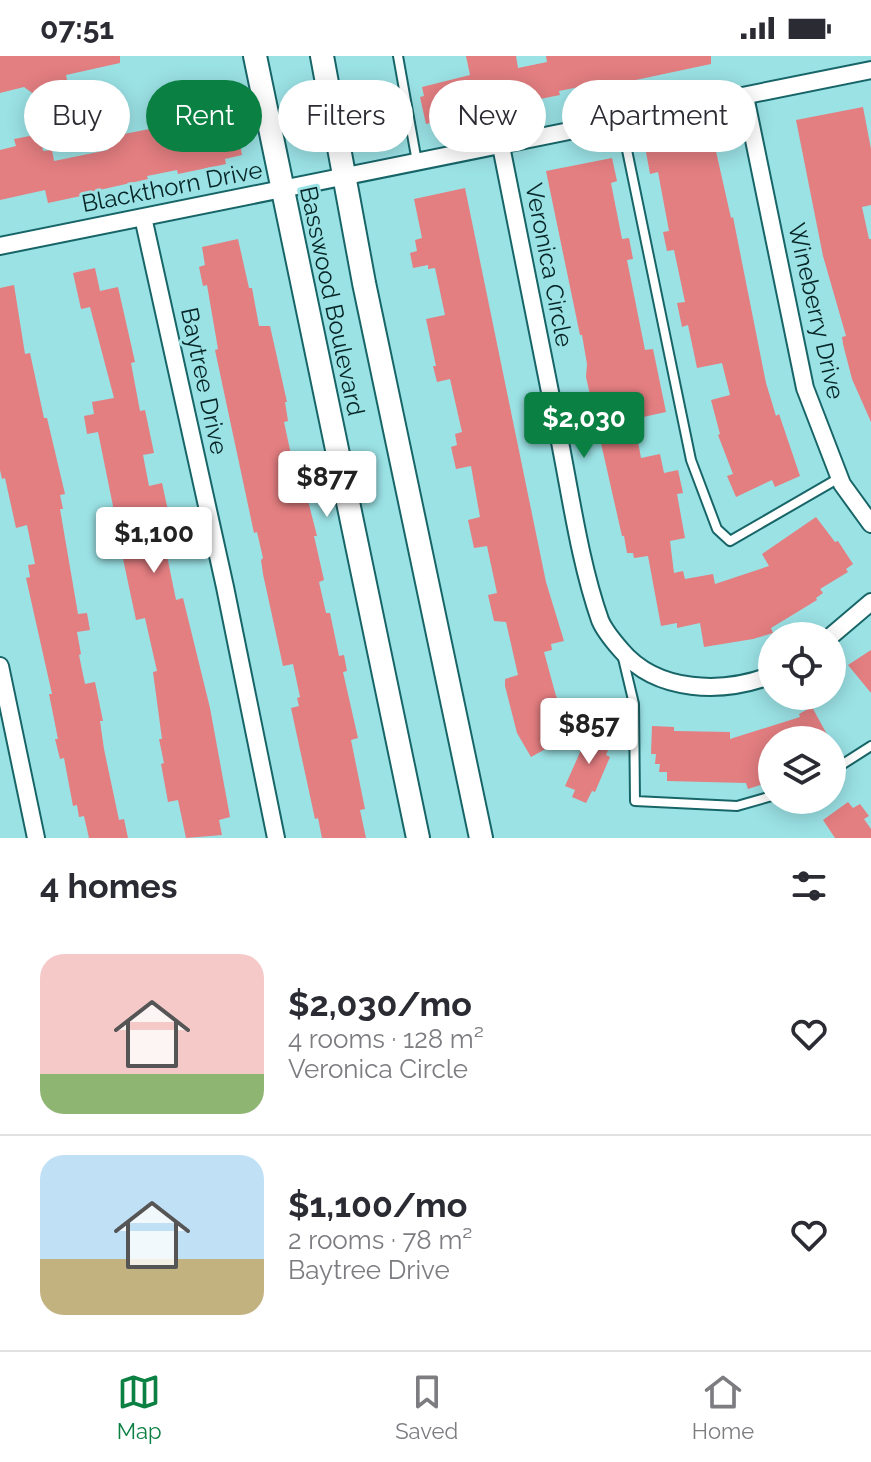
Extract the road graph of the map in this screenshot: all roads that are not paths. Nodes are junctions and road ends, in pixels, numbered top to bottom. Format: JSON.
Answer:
{"nodes":[{"id":1,"x":255,"y":56,"type":"edge"},
{"id":2,"x":322,"y":56,"type":"edge"},
{"id":3,"x":398,"y":56,"type":"edge"},
{"id":4,"x":871,"y":70,"type":"edge"},
{"id":5,"x":756,"y":94,"type":"edge"},
{"id":6,"x":756,"y":150,"type":"edge"},
{"id":7,"x":472,"y":152,"type":"edge"},
{"id":8,"x":502,"y":152,"type":"edge"},
{"id":9,"x":627,"y":152,"type":"edge"},
{"id":10,"x":418,"y":163,"type":"junction"},
{"id":11,"x":345,"y":178,"type":"junction"},
{"id":12,"x":283,"y":191,"type":"junction"},
{"id":13,"x":143,"y":217,"type":"junction"},
{"id":14,"x":0,"y":246,"type":"edge"},
{"id":15,"x":840,"y":478,"type":"junction"},
{"id":16,"x":871,"y":524,"type":"edge"},
{"id":17,"x":871,"y":602,"type":"edge"},
{"id":18,"x":846,"y":623,"type":"edge"},
{"id":19,"x":622,"y":652,"type":"junction"},
{"id":20,"x":0,"y":666,"type":"edge"},
{"id":21,"x":758,"y":680,"type":"edge"},
{"id":22,"x":871,"y":746,"type":"edge"},
{"id":23,"x":846,"y":762,"type":"edge"},
{"id":24,"x":758,"y":800,"type":"edge"},
{"id":25,"x":36,"y":838,"type":"edge"},
{"id":26,"x":276,"y":838,"type":"edge"},
{"id":27,"x":418,"y":838,"type":"edge"},
{"id":28,"x":481,"y":838,"type":"edge"}],
"edges":[{"from":1,"to":12,"type":"main road","name":"Basswood Boulevard"},
{"from":2,"to":11,"type":"main road","name":"Basswood Boulevard"},
{"from":3,"to":10,"type":"lane"},
{"from":4,"to":5,"type":"street","name":"Blackthorn Drive"},
{"from":6,"to":15,"type":"street","name":"Wineberry Drive"},
{"from":7,"to":10,"type":"street","name":"Blackthorn Drive"},
{"from":8,"to":19,"type":"street","name":"Veronica Circle"},
{"from":9,"to":15,"type":"lane"},
{"from":10,"to":11,"type":"street","name":"Blackthorn Drive"},
{"from":11,"to":12,"type":"street","name":"Blackthorn Drive"},
{"from":11,"to":28,"type":"main road","name":"Basswood Boulevard"},
{"from":12,"to":13,"type":"street","name":"Blackthorn Drive"},
{"from":12,"to":27,"type":"main road","name":"Basswood Boulevard"},
{"from":13,"to":14,"type":"street","name":"Blackthorn Drive"},
{"from":13,"to":26,"type":"street","name":"Baytree Drive"},
{"from":15,"to":16,"type":"street","name":"Wineberry Drive"},
{"from":17,"to":18,"type":"street"},
{"from":19,"to":21,"type":"street","name":"Veronica Circle"},
{"from":19,"to":24,"type":"lane"},
{"from":20,"to":25,"type":"street"},
{"from":22,"to":23,"type":"lane"}]}
